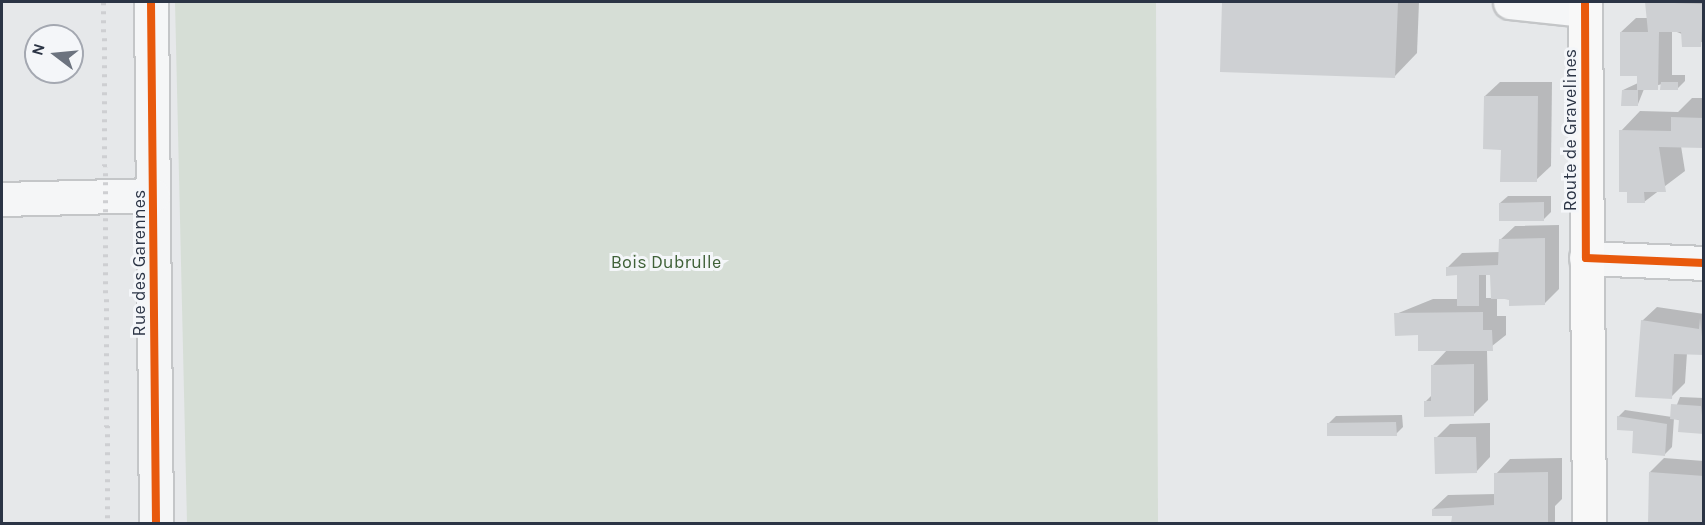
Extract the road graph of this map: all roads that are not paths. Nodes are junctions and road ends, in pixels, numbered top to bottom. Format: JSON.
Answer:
{"nodes":[{"id":1,"x":151,"y":2,"type":"edge"},
{"id":2,"x":1510,"y":2,"type":"edge"},
{"id":3,"x":1585,"y":6,"type":"edge"},
{"id":4,"x":153,"y":195,"type":"junction"},
{"id":5,"x":2,"y":199,"type":"edge"},
{"id":6,"x":1586,"y":258,"type":"junction"},
{"id":7,"x":1704,"y":263,"type":"edge"},
{"id":8,"x":156,"y":524,"type":"edge"},
{"id":9,"x":1589,"y":524,"type":"edge"}],
"edges":[{"from":1,"to":4,"type":"street","name":"Rue des Garennes"},
{"from":2,"to":3,"type":"street"},
{"from":3,"to":6,"type":"main road","name":"Route de Gravelines"},
{"from":4,"to":5,"type":"street"},
{"from":4,"to":8,"type":"street","name":"Rue des Garennes"},
{"from":6,"to":7,"type":"street"},
{"from":6,"to":9,"type":"main road","name":"Route de Gravelines"}]}
